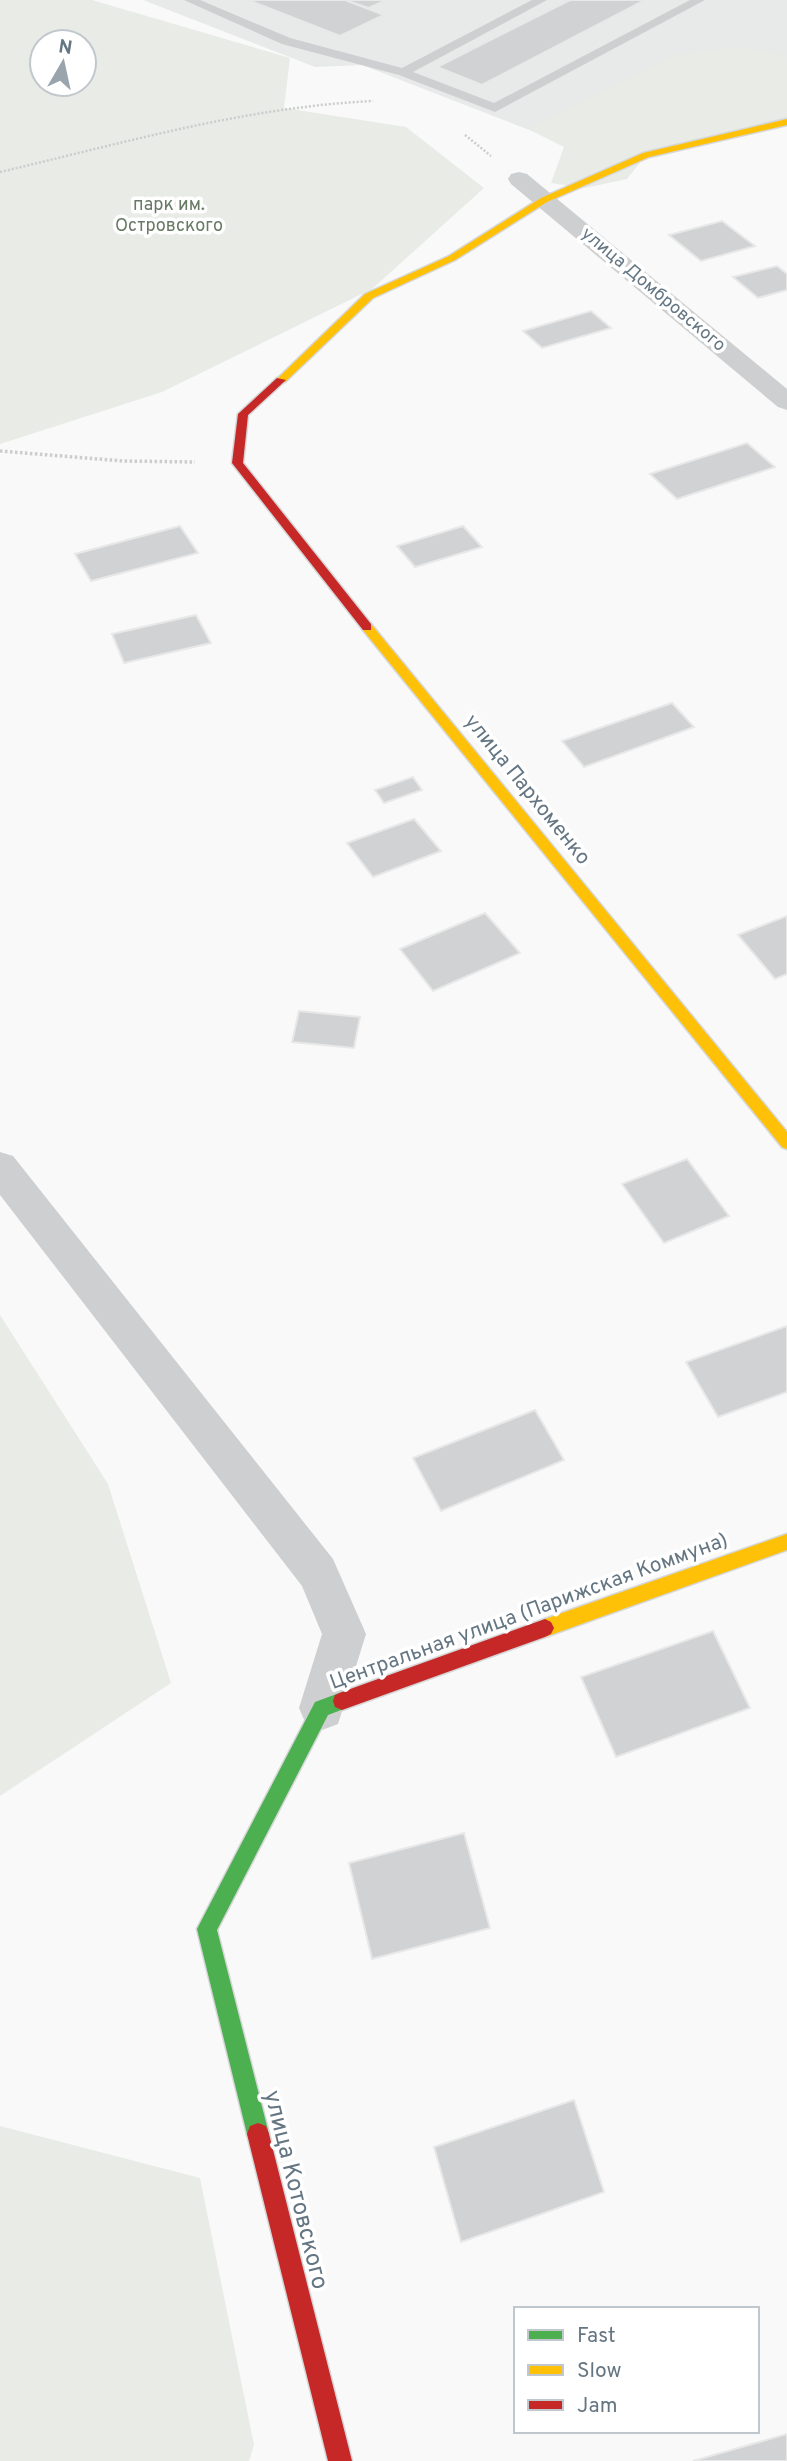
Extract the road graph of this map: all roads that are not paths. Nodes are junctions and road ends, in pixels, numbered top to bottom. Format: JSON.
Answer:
{"nodes":[{"id":1,"x":190,"y":0,"type":"edge"},
{"id":2,"x":541,"y":0,"type":"edge"},
{"id":3,"x":699,"y":0,"type":"edge"},
{"id":4,"x":402,"y":72,"type":"junction"},
{"id":5,"x":787,"y":122,"type":"edge"},
{"id":6,"x":519,"y":179,"type":"road end"},
{"id":7,"x":544,"y":200,"type":"junction"},
{"id":8,"x":787,"y":402,"type":"edge"},
{"id":9,"x":787,"y":1143,"type":"edge"},
{"id":10,"x":0,"y":1167,"type":"edge"},
{"id":11,"x":787,"y":1542,"type":"edge"},
{"id":12,"x":322,"y":1708,"type":"junction"},
{"id":13,"x":206,"y":1929,"type":"joint"},
{"id":14,"x":340,"y":2461,"type":"edge"}],
"edges":[{"from":1,"to":4,"type":"lane"},
{"from":2,"to":4,"type":"lane"},
{"from":3,"to":4,"type":"lane"},
{"from":5,"to":7,"type":"street"},
{"from":6,"to":7,"type":"street","name":"улица Домбровского"},
{"from":7,"to":8,"type":"street","name":"улица Домбровского"},
{"from":7,"to":9,"type":"street","name":"улица Пархоменко"},
{"from":10,"to":12,"type":"street"},
{"from":11,"to":12,"type":"street","name":"Центральная улица (Парижская Коммуна)"},
{"from":12,"to":13,"type":"street","name":"Центральная улица (Парижская Коммуна)"},
{"from":13,"to":14,"type":"street","name":"улица Котовского"}]}
